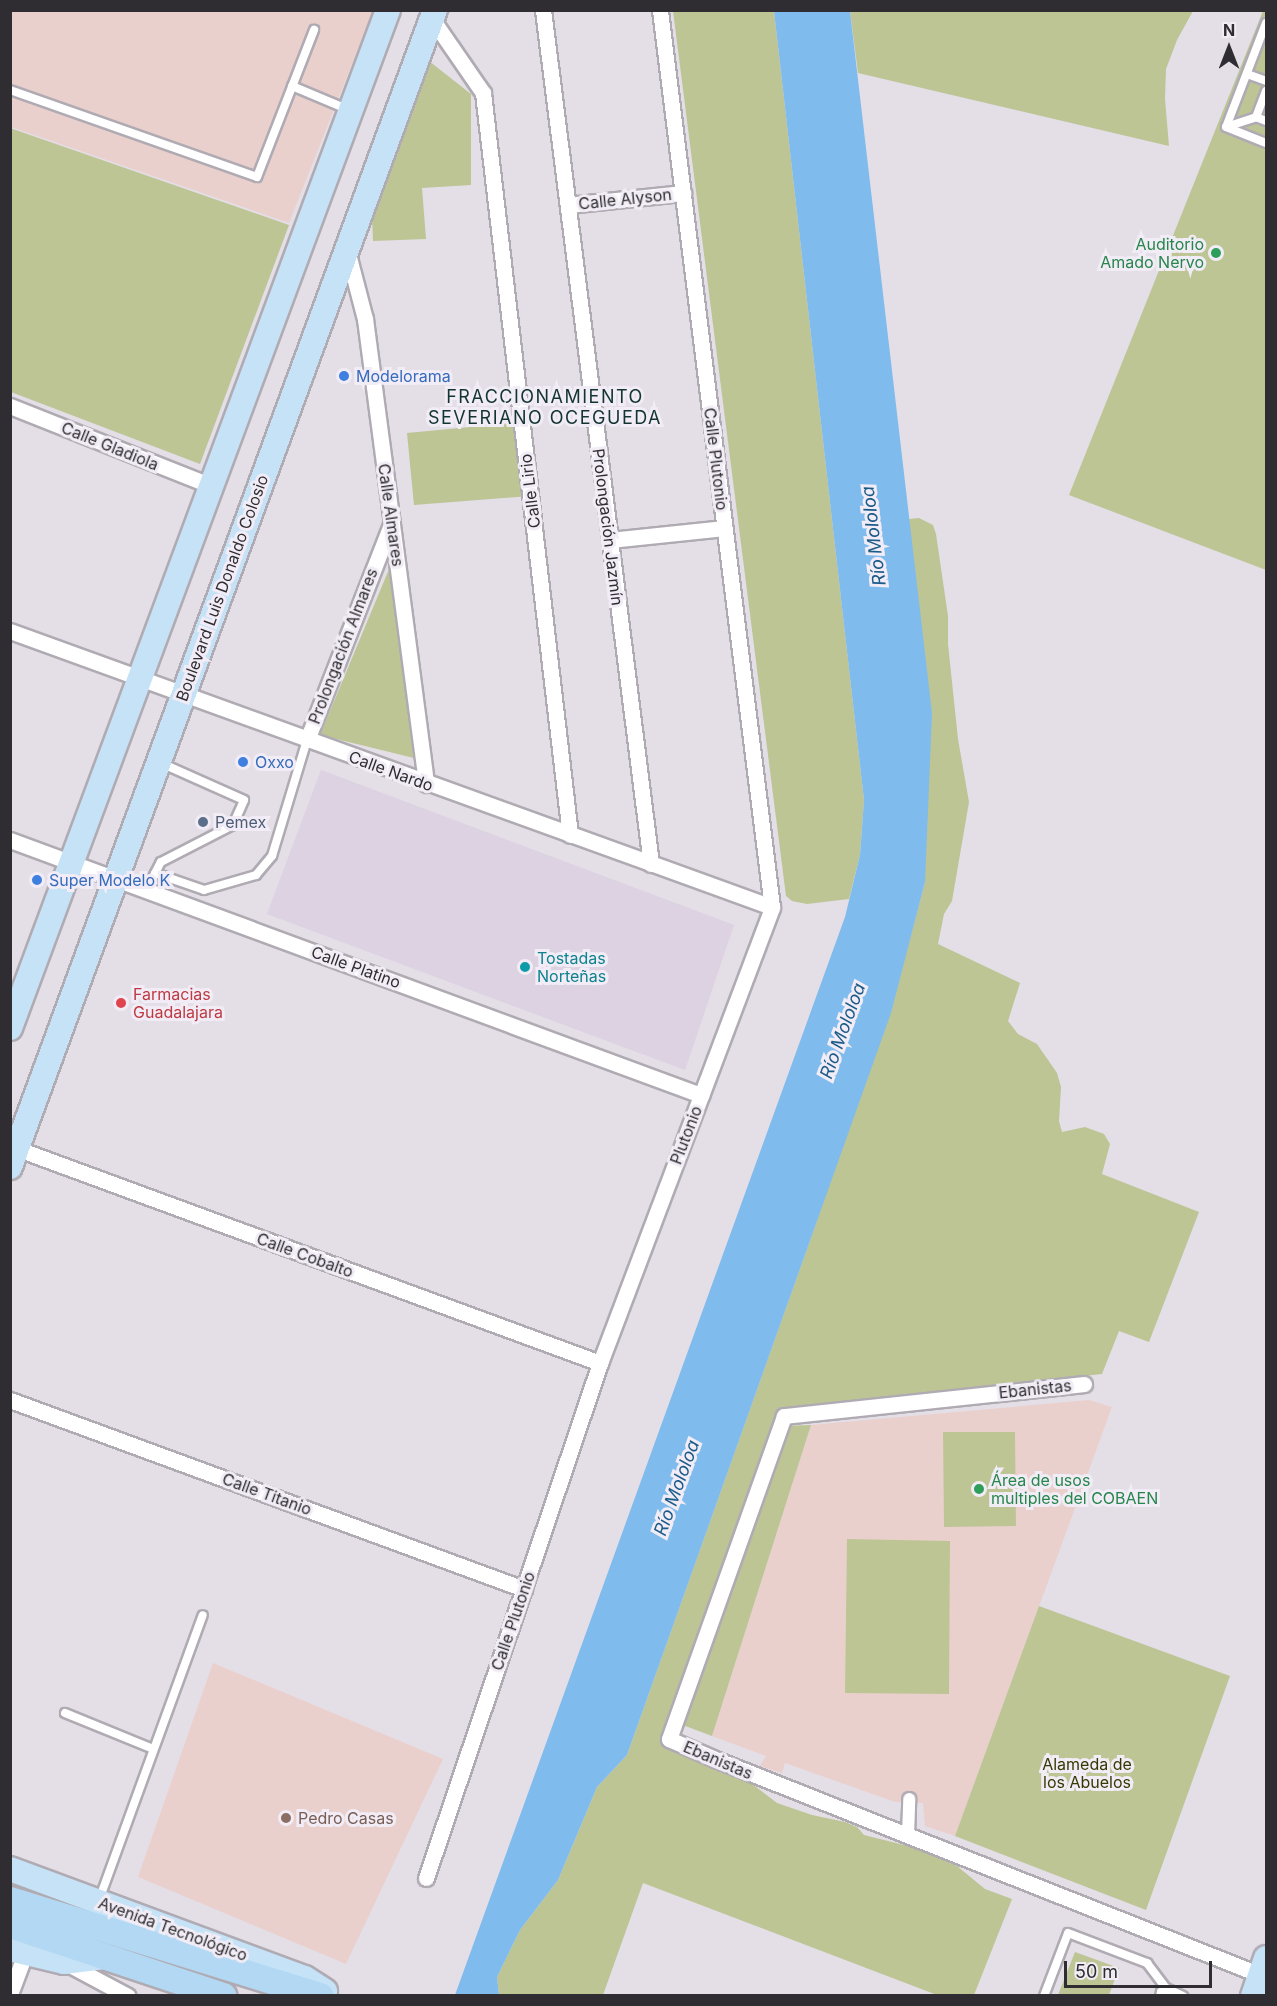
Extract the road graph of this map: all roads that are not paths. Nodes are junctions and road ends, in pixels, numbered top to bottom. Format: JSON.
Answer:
{"nodes":[{"id":1,"x":388,"y":10,"type":"edge"},
{"id":2,"x":543,"y":10,"type":"edge"},
{"id":3,"x":660,"y":10,"type":"edge"},
{"id":4,"x":434,"y":15,"type":"edge"},
{"id":5,"x":1266,"y":27,"type":"edge"},
{"id":6,"x":314,"y":30,"type":"dead end"},
{"id":7,"x":1247,"y":74,"type":"junction"},
{"id":8,"x":1266,"y":81,"type":"edge"},
{"id":9,"x":292,"y":86,"type":"junction"},
{"id":10,"x":10,"y":90,"type":"edge"},
{"id":11,"x":1266,"y":91,"type":"edge"},
{"id":12,"x":351,"y":111,"type":"junction"},
{"id":13,"x":1256,"y":117,"type":"junction"},
{"id":14,"x":1266,"y":121,"type":"edge"},
{"id":15,"x":1226,"y":128,"type":"junction"},
{"id":16,"x":1266,"y":143,"type":"edge"},
{"id":17,"x":683,"y":193,"type":"junction"},
{"id":18,"x":568,"y":205,"type":"junction"},
{"id":19,"x":347,"y":248,"type":"junction"},
{"id":20,"x":10,"y":406,"type":"edge"},
{"id":21,"x":210,"y":485,"type":"junction"},
{"id":22,"x":393,"y":519,"type":"junction"},
{"id":23,"x":724,"y":528,"type":"junction"},
{"id":24,"x":610,"y":540,"type":"junction"},
{"id":25,"x":10,"y":631,"type":"edge"},
{"id":26,"x":140,"y":677,"type":"junction"},
{"id":27,"x":183,"y":693,"type":"junction"},
{"id":28,"x":307,"y":740,"type":"junction"},
{"id":29,"x":159,"y":761,"type":"junction"},
{"id":30,"x":426,"y":784,"type":"junction"},
{"id":31,"x":570,"y":835,"type":"junction"},
{"id":32,"x":10,"y":840,"type":"edge"},
{"id":33,"x":72,"y":862,"type":"junction"},
{"id":34,"x":651,"y":864,"type":"junction"},
{"id":35,"x":155,"y":873,"type":"junction"},
{"id":36,"x":117,"y":879,"type":"junction"},
{"id":37,"x":147,"y":889,"type":"junction"},
{"id":38,"x":772,"y":907,"type":"junction"},
{"id":39,"x":10,"y":1028,"type":"edge"},
{"id":40,"x":701,"y":1095,"type":"junction"},
{"id":41,"x":13,"y":1154,"type":"edge"},
{"id":42,"x":600,"y":1363,"type":"junction"},
{"id":43,"x":1084,"y":1384,"type":"dead end"},
{"id":44,"x":10,"y":1400,"type":"edge"},
{"id":45,"x":524,"y":1589,"type":"junction"},
{"id":46,"x":203,"y":1615,"type":"dead end"},
{"id":47,"x":65,"y":1713,"type":"dead end"},
{"id":48,"x":153,"y":1749,"type":"junction"},
{"id":49,"x":909,"y":1799,"type":"dead end"},
{"id":50,"x":908,"y":1836,"type":"junction"},
{"id":51,"x":10,"y":1869,"type":"edge"},
{"id":52,"x":426,"y":1878,"type":"dead end"},
{"id":53,"x":10,"y":1900,"type":"edge"},
{"id":54,"x":99,"y":1901,"type":"junction"},
{"id":55,"x":10,"y":1925,"type":"edge"},
{"id":56,"x":18,"y":1951,"type":"edge"},
{"id":57,"x":104,"y":1957,"type":"junction"},
{"id":58,"x":64,"y":1962,"type":"junction"},
{"id":59,"x":1261,"y":1976,"type":"edge"},
{"id":60,"x":1171,"y":1991,"type":"junction"},
{"id":61,"x":10,"y":1995,"type":"edge"},
{"id":62,"x":128,"y":1995,"type":"edge"},
{"id":63,"x":224,"y":1995,"type":"edge"},
{"id":64,"x":321,"y":1995,"type":"edge"},
{"id":65,"x":332,"y":1995,"type":"edge"},
{"id":66,"x":1044,"y":1995,"type":"edge"},
{"id":67,"x":1160,"y":1995,"type":"edge"},
{"id":68,"x":1183,"y":1995,"type":"edge"}],
"edges":[{"from":1,"to":12,"type":"main road"},
{"from":2,"to":18,"type":"street","name":"Prolongación Jazmín"},
{"from":3,"to":17,"type":"street","name":"Calle Plutonio"},
{"from":4,"to":19,"type":"main road","name":"Boulevard Luis Donaldo Colosio"},
{"from":4,"to":31,"type":"street","name":"Calle Lirio"},
{"from":5,"to":7,"type":"lane"},
{"from":6,"to":9,"type":"lane"},
{"from":7,"to":8,"type":"lane"},
{"from":7,"to":15,"type":"lane"},
{"from":9,"to":10,"type":"lane"},
{"from":9,"to":12,"type":"lane"},
{"from":11,"to":13,"type":"lane"},
{"from":12,"to":21,"type":"main road"},
{"from":13,"to":14,"type":"lane"},
{"from":13,"to":15,"type":"lane"},
{"from":15,"to":16,"type":"lane"},
{"from":17,"to":18,"type":"street","name":"Calle Alyson"},
{"from":17,"to":23,"type":"street","name":"Calle Plutonio"},
{"from":18,"to":24,"type":"street","name":"Prolongación Jazmín"},
{"from":19,"to":22,"type":"street","name":"Calle Almares"},
{"from":19,"to":27,"type":"main road","name":"Boulevard Luis Donaldo Colosio"},
{"from":20,"to":21,"type":"street","name":"Calle Gladiola"},
{"from":21,"to":26,"type":"main road"},
{"from":22,"to":28,"type":"street","name":"Prolongación Almares"},
{"from":22,"to":30,"type":"street","name":"Calle Almares"},
{"from":23,"to":24,"type":"street"},
{"from":23,"to":38,"type":"street","name":"Calle Plutonio"},
{"from":24,"to":34,"type":"street","name":"Prolongación Jazmín"},
{"from":25,"to":26,"type":"street","name":"Calle Nardo"},
{"from":26,"to":27,"type":"street","name":"Calle Nardo"},
{"from":26,"to":33,"type":"main road"},
{"from":27,"to":28,"type":"street","name":"Calle Nardo"},
{"from":27,"to":29,"type":"main road","name":"Boulevard Luis Donaldo Colosio"},
{"from":28,"to":30,"type":"street","name":"Calle Nardo"},
{"from":28,"to":35,"type":"lane"},
{"from":29,"to":35,"type":"lane"},
{"from":29,"to":36,"type":"main road","name":"Boulevard Luis Donaldo Colosio"},
{"from":30,"to":31,"type":"street","name":"Calle Nardo"},
{"from":31,"to":34,"type":"street","name":"Calle Nardo"},
{"from":32,"to":33,"type":"street","name":"Calle Platino"},
{"from":33,"to":36,"type":"street","name":"Calle Platino"},
{"from":33,"to":39,"type":"main road"},
{"from":34,"to":38,"type":"street","name":"Calle Nardo"},
{"from":35,"to":37,"type":"lane"},
{"from":36,"to":37,"type":"street","name":"Calle Platino"},
{"from":36,"to":41,"type":"main road","name":"Boulevard Luis Donaldo Colosio"},
{"from":37,"to":40,"type":"street","name":"Calle Platino"},
{"from":38,"to":40,"type":"street","name":"Plutonio"},
{"from":40,"to":42,"type":"street","name":"Plutonio"},
{"from":41,"to":42,"type":"street","name":"Calle Cobalto"},
{"from":42,"to":45,"type":"street","name":"Calle Plutonio"},
{"from":43,"to":50,"type":"street","name":"Ebanistas"},
{"from":44,"to":45,"type":"street","name":"Calle Titanio"},
{"from":45,"to":52,"type":"street","name":"Calle Plutonio"},
{"from":46,"to":48,"type":"lane"},
{"from":47,"to":48,"type":"lane"},
{"from":48,"to":54,"type":"lane"},
{"from":49,"to":50,"type":"street"},
{"from":50,"to":59,"type":"street","name":"Ebanistas"},
{"from":51,"to":54,"type":"main road","name":"Avenida Tecnológico"},
{"from":53,"to":64,"type":"highway","name":"Avenida Tecnológico"},
{"from":54,"to":65,"type":"main road","name":"Avenida Tecnológico"},
{"from":55,"to":57,"type":"highway"},
{"from":56,"to":58,"type":"main road"},
{"from":56,"to":61,"type":"street"},
{"from":57,"to":58,"type":"main road"},
{"from":57,"to":63,"type":"highway"},
{"from":58,"to":62,"type":"street"},
{"from":60,"to":66,"type":"lane"},
{"from":60,"to":67,"type":"lane"},
{"from":60,"to":68,"type":"lane"}]}
